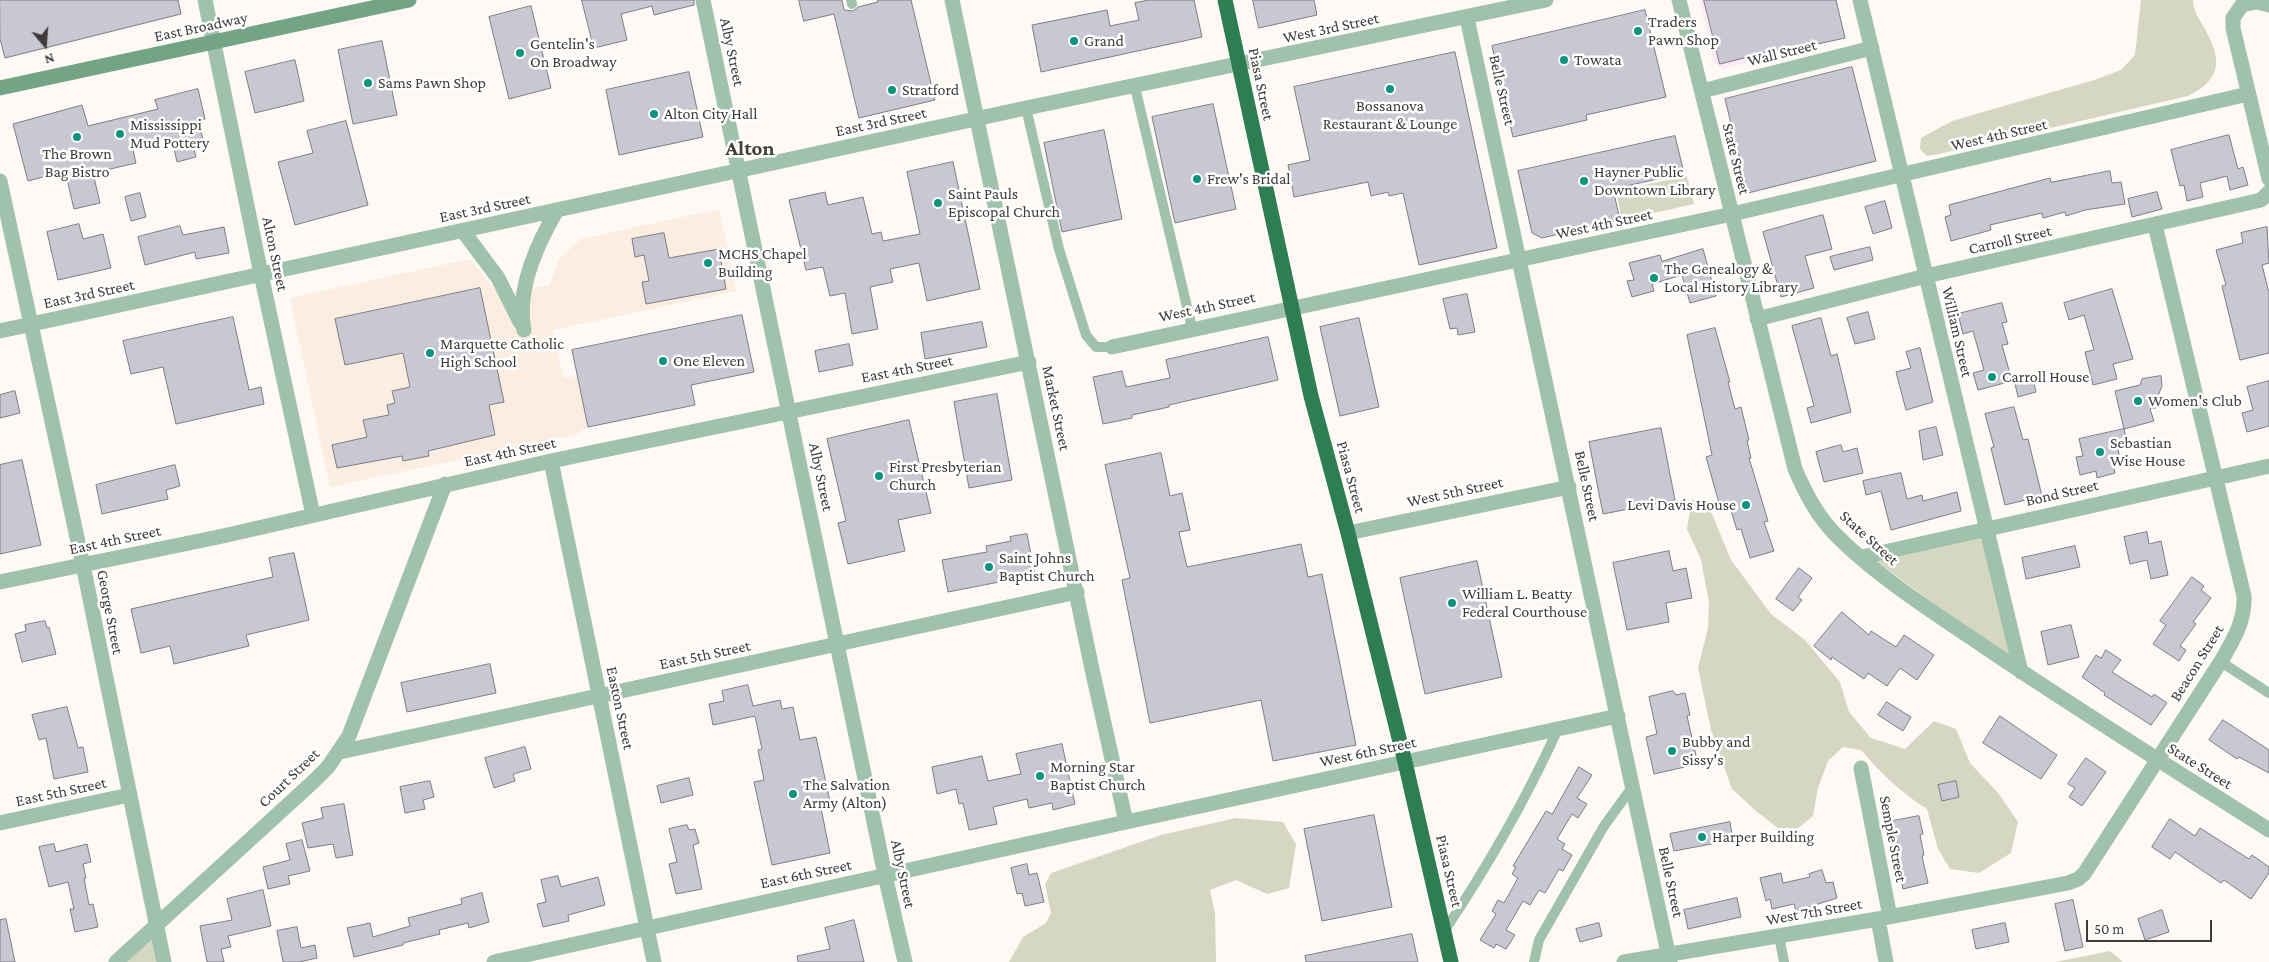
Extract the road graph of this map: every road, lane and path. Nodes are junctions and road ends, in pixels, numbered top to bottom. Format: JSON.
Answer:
{"nodes":[{"id":1,"x":205,"y":0,"type":"edge"},
{"id":2,"x":409,"y":0,"type":"edge"},
{"id":3,"x":703,"y":0,"type":"edge"},
{"id":4,"x":952,"y":0,"type":"edge"},
{"id":5,"x":1225,"y":0,"type":"edge"},
{"id":6,"x":1546,"y":0,"type":"edge"},
{"id":7,"x":1679,"y":0,"type":"edge"},
{"id":8,"x":1860,"y":0,"type":"edge"},
{"id":9,"x":2269,"y":5,"type":"edge"},
{"id":10,"x":1467,"y":18,"type":"junction"},
{"id":11,"x":213,"y":42,"type":"junction"},
{"id":12,"x":1872,"y":48,"type":"junction"},
{"id":13,"x":1239,"y":65,"type":"junction"},
{"id":14,"x":1135,"y":87,"type":"junction"},
{"id":15,"x":0,"y":88,"type":"edge"},
{"id":16,"x":1702,"y":91,"type":"junction"},
{"id":17,"x":2248,"y":94,"type":"junction"},
{"id":18,"x":1026,"y":108,"type":"junction"},
{"id":19,"x":977,"y":119,"type":"junction"},
{"id":20,"x":738,"y":171,"type":"junction"},
{"id":21,"x":1902,"y":176,"type":"junction"},
{"id":22,"x":2269,"y":179,"type":"edge"},
{"id":23,"x":0,"y":181,"type":"edge"},
{"id":24,"x":2269,"y":193,"type":"edge"},
{"id":25,"x":557,"y":210,"type":"junction"},
{"id":26,"x":1732,"y":214,"type":"junction"},
{"id":27,"x":2155,"y":225,"type":"junction"},
{"id":28,"x":463,"y":230,"type":"junction"},
{"id":29,"x":1521,"y":261,"type":"junction"},
{"id":30,"x":261,"y":274,"type":"junction"},
{"id":31,"x":1926,"y":276,"type":"junction"},
{"id":32,"x":1290,"y":307,"type":"junction"},
{"id":33,"x":1758,"y":319,"type":"junction"},
{"id":34,"x":31,"y":324,"type":"junction"},
{"id":35,"x":1192,"y":328,"type":"junction"},
{"id":36,"x":0,"y":331,"type":"edge"},
{"id":37,"x":1112,"y":347,"type":"joint"},
{"id":38,"x":1029,"y":362,"type":"junction"},
{"id":39,"x":790,"y":410,"type":"junction"},
{"id":40,"x":551,"y":461,"type":"junction"},
{"id":41,"x":2269,"y":466,"type":"edge"},
{"id":42,"x":2217,"y":477,"type":"junction"},
{"id":43,"x":445,"y":484,"type":"junction"},
{"id":44,"x":1569,"y":487,"type":"junction"},
{"id":45,"x":313,"y":515,"type":"junction"},
{"id":46,"x":1986,"y":528,"type":"junction"},
{"id":47,"x":1348,"y":532,"type":"junction"},
{"id":48,"x":1862,"y":557,"type":"junction"},
{"id":49,"x":83,"y":565,"type":"junction"},
{"id":50,"x":0,"y":582,"type":"edge"},
{"id":51,"x":1077,"y":592,"type":"junction"},
{"id":52,"x":838,"y":644,"type":"junction"},
{"id":53,"x":2221,"y":662,"type":"junction"},
{"id":54,"x":2021,"y":672,"type":"junction"},
{"id":55,"x":2269,"y":693,"type":"edge"},
{"id":56,"x":600,"y":696,"type":"junction"},
{"id":57,"x":1618,"y":716,"type":"junction"},
{"id":58,"x":1558,"y":729,"type":"junction"},
{"id":59,"x":340,"y":752,"type":"junction"},
{"id":60,"x":2157,"y":759,"type":"junction"},
{"id":61,"x":1405,"y":762,"type":"junction"},
{"id":62,"x":1861,"y":768,"type":"dead end"},
{"id":63,"x":1632,"y":786,"type":"junction"},
{"id":64,"x":130,"y":795,"type":"junction"},
{"id":65,"x":1126,"y":822,"type":"junction"},
{"id":66,"x":0,"y":823,"type":"edge"},
{"id":67,"x":2269,"y":830,"type":"edge"},
{"id":68,"x":885,"y":875,"type":"junction"},
{"id":69,"x":2010,"y":894,"type":"joint"},
{"id":70,"x":1884,"y":918,"type":"junction"},
{"id":71,"x":156,"y":926,"type":"junction"},
{"id":72,"x":647,"y":928,"type":"junction"},
{"id":73,"x":1445,"y":930,"type":"junction"},
{"id":74,"x":1779,"y":936,"type":"junction"},
{"id":75,"x":1669,"y":958,"type":"edge"},
{"id":76,"x":116,"y":962,"type":"edge"},
{"id":77,"x":164,"y":962,"type":"edge"},
{"id":78,"x":494,"y":962,"type":"edge"},
{"id":79,"x":654,"y":962,"type":"edge"},
{"id":80,"x":905,"y":962,"type":"edge"},
{"id":81,"x":1452,"y":962,"type":"edge"},
{"id":82,"x":1534,"y":962,"type":"edge"},
{"id":83,"x":1624,"y":962,"type":"edge"},
{"id":84,"x":1784,"y":962,"type":"edge"},
{"id":85,"x":1886,"y":962,"type":"edge"}],
"edges":[{"from":1,"to":11,"type":"street","name":"Alton Street"},
{"from":2,"to":11,"type":"street","name":"East Broadway"},
{"from":3,"to":20,"type":"street","name":"Alby Street"},
{"from":4,"to":19,"type":"street","name":"Market Street"},
{"from":5,"to":13,"type":"highway","name":"Piasa Street"},
{"from":6,"to":10,"type":"street","name":"West 3rd Street"},
{"from":7,"to":16,"type":"street","name":"State Street"},
{"from":8,"to":12,"type":"street","name":"William Street"},
{"from":9,"to":17,"type":"street"},
{"from":10,"to":13,"type":"street","name":"West 3rd Street"},
{"from":10,"to":29,"type":"street","name":"Belle Street"},
{"from":11,"to":15,"type":"street","name":"East Broadway"},
{"from":11,"to":30,"type":"street","name":"Alton Street"},
{"from":12,"to":16,"type":"street","name":"Wall Street"},
{"from":12,"to":21,"type":"street","name":"William Street"},
{"from":13,"to":14,"type":"street","name":"West 3rd Street"},
{"from":13,"to":32,"type":"highway","name":"Piasa Street"},
{"from":14,"to":18,"type":"street","name":"West 3rd Street"},
{"from":14,"to":35,"type":"lane"},
{"from":16,"to":26,"type":"street","name":"State Street"},
{"from":17,"to":21,"type":"street","name":"West 4th Street"},
{"from":17,"to":22,"type":"street"},
{"from":18,"to":19,"type":"street","name":"West 3rd Street"},
{"from":18,"to":37,"type":"lane"},
{"from":19,"to":20,"type":"street","name":"East 3rd Street"},
{"from":19,"to":38,"type":"street","name":"Market Street"},
{"from":20,"to":25,"type":"street","name":"East 3rd Street"},
{"from":20,"to":39,"type":"street","name":"Alby Street"},
{"from":21,"to":26,"type":"street","name":"West 4th Street"},
{"from":21,"to":31,"type":"street","name":"William Street"},
{"from":23,"to":34,"type":"street","name":"George Street"},
{"from":24,"to":27,"type":"street","name":"Carroll Street"},
{"from":25,"to":28,"type":"street","name":"East 3rd Street"},
{"from":25,"to":28,"type":"street"},
{"from":26,"to":29,"type":"street","name":"West 4th Street"},
{"from":26,"to":33,"type":"street","name":"State Street"},
{"from":27,"to":31,"type":"street","name":"Carroll Street"},
{"from":27,"to":42,"type":"street","name":"Beacon Street"},
{"from":28,"to":30,"type":"street","name":"East 3rd Street"},
{"from":29,"to":32,"type":"street","name":"West 4th Street"},
{"from":29,"to":44,"type":"street","name":"Belle Street"},
{"from":30,"to":34,"type":"street","name":"East 3rd Street"},
{"from":30,"to":45,"type":"street","name":"Alton Street"},
{"from":31,"to":33,"type":"street","name":"Carroll Street"},
{"from":31,"to":46,"type":"street","name":"William Street"},
{"from":32,"to":35,"type":"street","name":"West 4th Street"},
{"from":32,"to":47,"type":"highway","name":"Piasa Street"},
{"from":33,"to":48,"type":"street","name":"State Street"},
{"from":34,"to":36,"type":"street","name":"East 3rd Street"},
{"from":34,"to":49,"type":"street","name":"George Street"},
{"from":35,"to":37,"type":"street","name":"West 4th Street"},
{"from":38,"to":39,"type":"street","name":"East 4th Street"},
{"from":38,"to":51,"type":"street","name":"Market Street"},
{"from":39,"to":40,"type":"street","name":"East 4th Street"},
{"from":39,"to":52,"type":"street","name":"Alby Street"},
{"from":40,"to":43,"type":"street","name":"East 4th Street"},
{"from":40,"to":56,"type":"street","name":"Easton Street"},
{"from":41,"to":42,"type":"street","name":"Bond Street"},
{"from":42,"to":46,"type":"street","name":"Bond Street"},
{"from":42,"to":53,"type":"street","name":"Beacon Street"},
{"from":43,"to":45,"type":"street","name":"East 4th Street"},
{"from":43,"to":59,"type":"street","name":"Court Street"},
{"from":44,"to":47,"type":"street","name":"West 5th Street"},
{"from":44,"to":57,"type":"street","name":"Belle Street"},
{"from":45,"to":49,"type":"street","name":"East 4th Street"},
{"from":46,"to":48,"type":"street","name":"Bond Street"},
{"from":46,"to":54,"type":"street","name":"William Street"},
{"from":47,"to":61,"type":"highway","name":"Piasa Street"},
{"from":48,"to":54,"type":"street","name":"State Street"},
{"from":49,"to":50,"type":"street","name":"East 4th Street"},
{"from":49,"to":64,"type":"street","name":"George Street"},
{"from":51,"to":52,"type":"street","name":"East 5th Street"},
{"from":51,"to":65,"type":"street","name":"Market Street"},
{"from":52,"to":56,"type":"street","name":"East 5th Street"},
{"from":52,"to":68,"type":"street","name":"Alby Street"},
{"from":53,"to":55,"type":"lane"},
{"from":53,"to":60,"type":"street","name":"Beacon Street"},
{"from":54,"to":60,"type":"street","name":"State Street"},
{"from":56,"to":59,"type":"street","name":"East 5th Street"},
{"from":56,"to":72,"type":"street","name":"Easton Street"},
{"from":57,"to":58,"type":"street","name":"West 6th Street"},
{"from":57,"to":63,"type":"street","name":"Belle Street"},
{"from":58,"to":61,"type":"street","name":"West 6th Street"},
{"from":58,"to":73,"type":"lane"},
{"from":59,"to":71,"type":"street","name":"Court Street"},
{"from":60,"to":67,"type":"street","name":"State Street"},
{"from":60,"to":69,"type":"street","name":"Beacon Street"},
{"from":61,"to":65,"type":"street","name":"West 6th Street"},
{"from":61,"to":73,"type":"highway","name":"Piasa Street"},
{"from":62,"to":70,"type":"street","name":"Semple Street"},
{"from":63,"to":75,"type":"street","name":"Belle Street"},
{"from":63,"to":82,"type":"lane"},
{"from":64,"to":66,"type":"street","name":"East 5th Street"},
{"from":64,"to":71,"type":"street","name":"George Street"},
{"from":65,"to":68,"type":"street","name":"East 6th Street"},
{"from":68,"to":72,"type":"street","name":"East 6th Street"},
{"from":68,"to":80,"type":"street","name":"Alby Street"},
{"from":69,"to":70,"type":"street","name":"West 7th Street"},
{"from":70,"to":74,"type":"street","name":"West 7th Street"},
{"from":70,"to":85,"type":"street","name":"Semple Street"},
{"from":71,"to":76,"type":"street","name":"Court Street"},
{"from":71,"to":77,"type":"street","name":"George Street"},
{"from":72,"to":78,"type":"street","name":"East 6th Street"},
{"from":72,"to":79,"type":"street","name":"Easton Street"},
{"from":73,"to":81,"type":"highway","name":"Piasa Street"},
{"from":74,"to":75,"type":"street","name":"West 7th Street"},
{"from":74,"to":84,"type":"lane"},
{"from":75,"to":83,"type":"street","name":"West 7th Street"}]}
